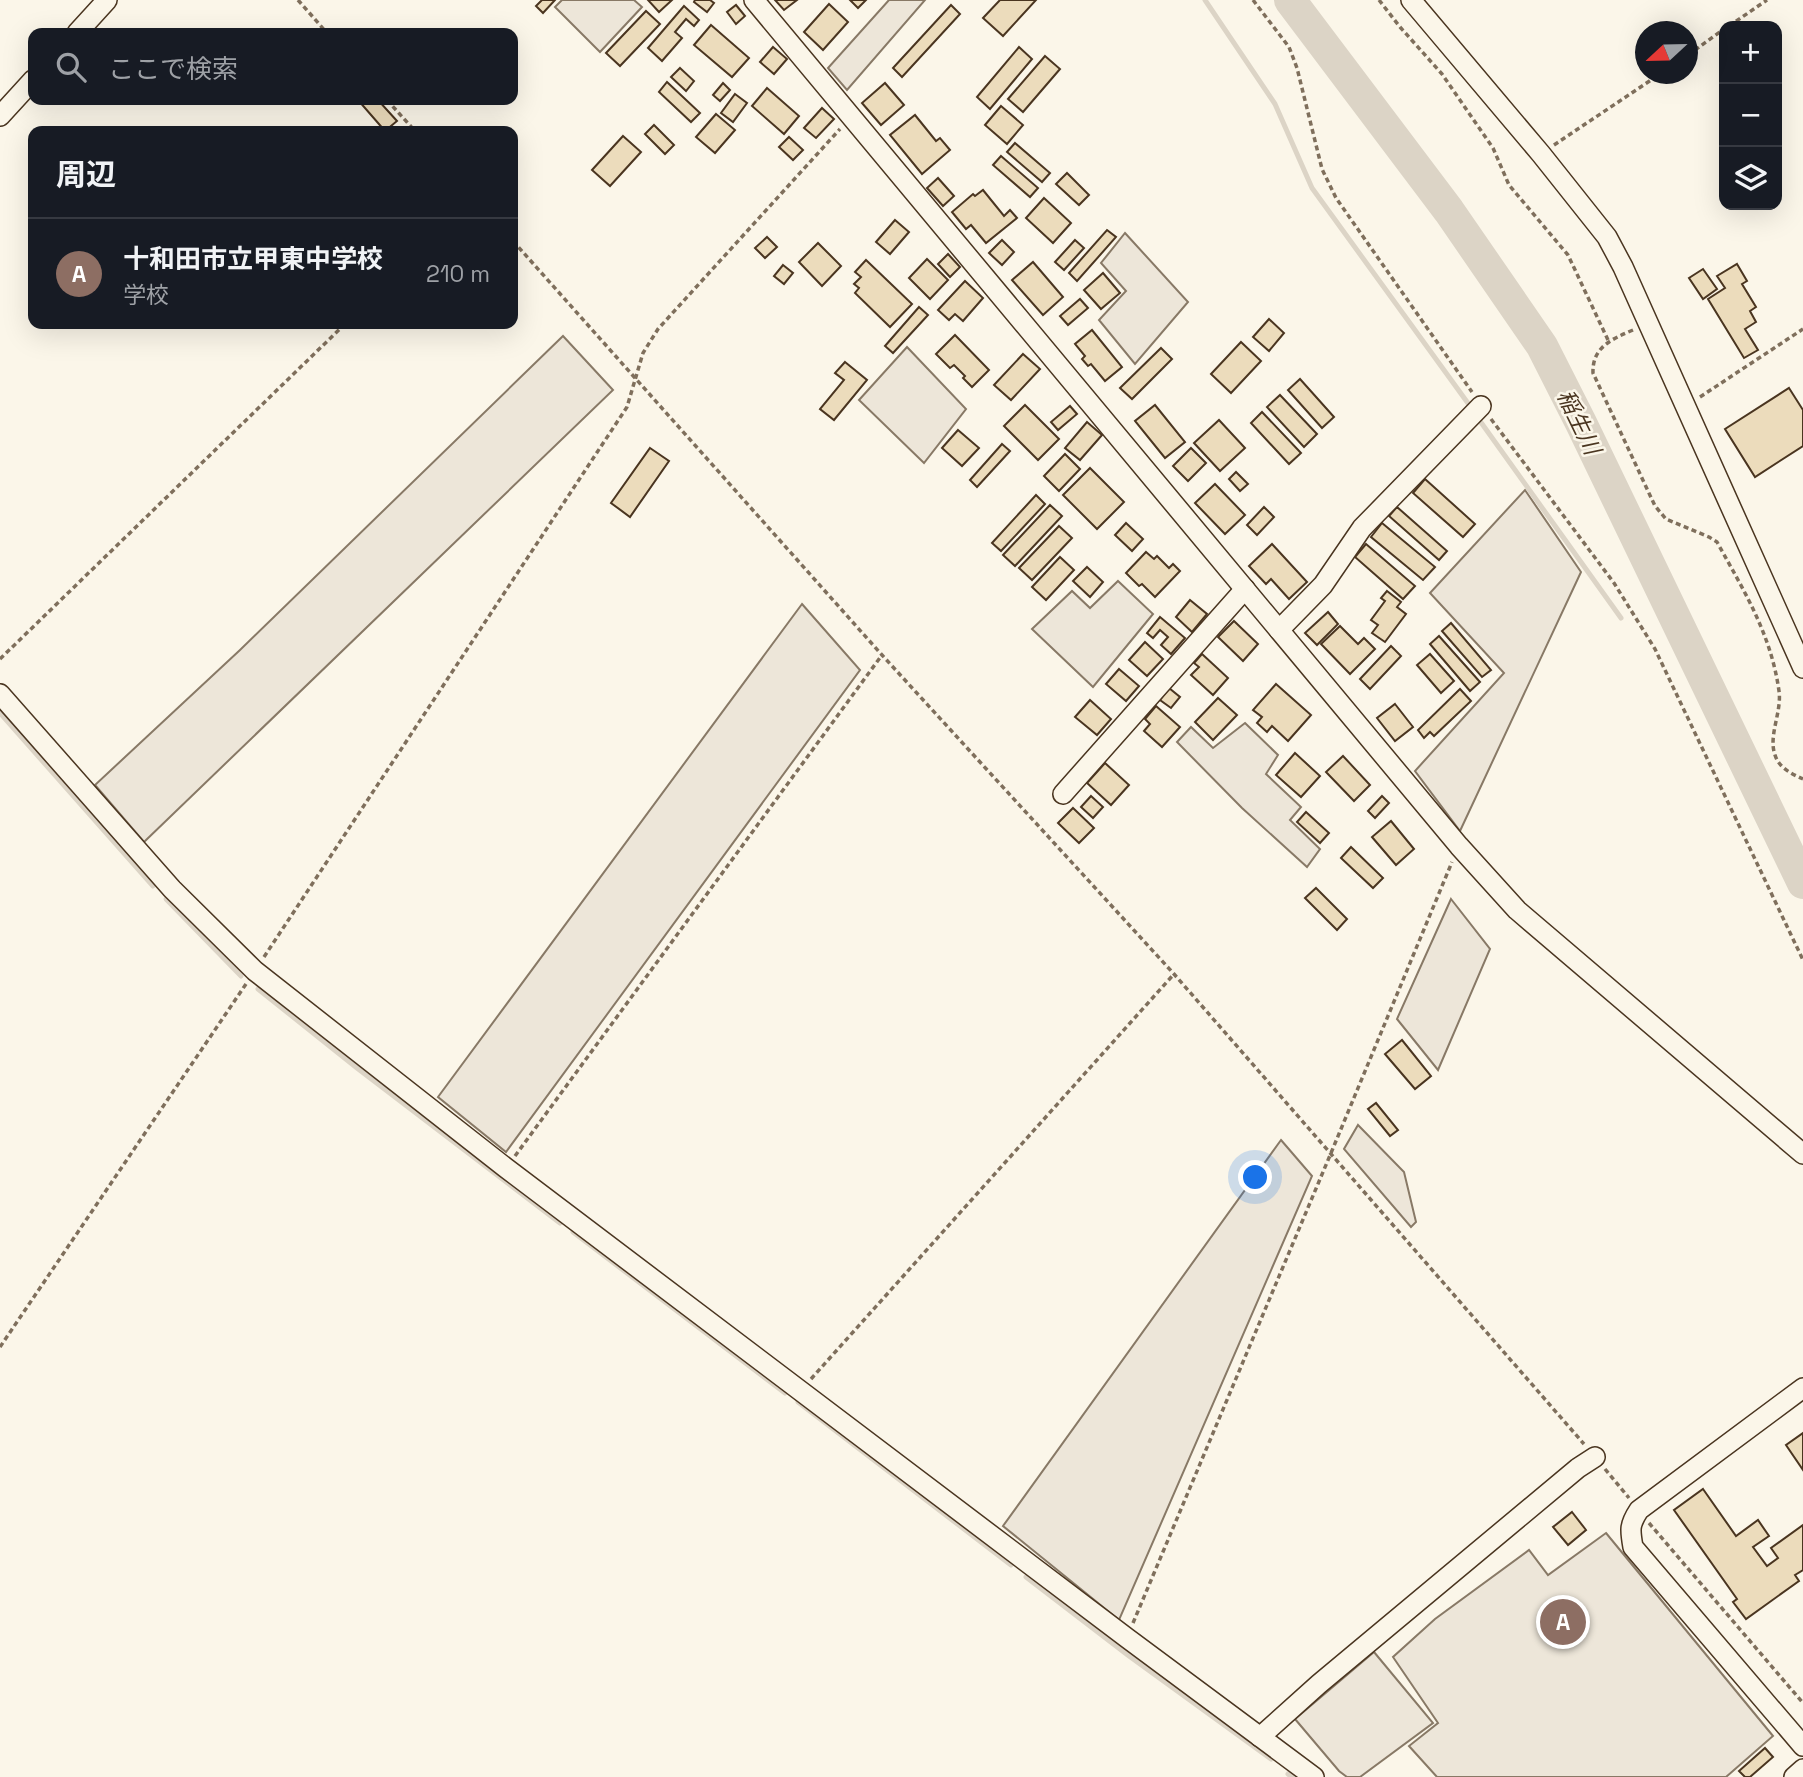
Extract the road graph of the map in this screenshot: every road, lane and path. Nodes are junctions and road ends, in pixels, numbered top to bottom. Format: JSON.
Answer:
{"nodes":[{"id":1,"x":107,"y":0,"type":"edge"},
{"id":2,"x":298,"y":0,"type":"edge"},
{"id":3,"x":754,"y":0,"type":"edge"},
{"id":4,"x":1253,"y":0,"type":"edge"},
{"id":5,"x":1379,"y":0,"type":"edge"},
{"id":6,"x":1411,"y":0,"type":"edge"},
{"id":7,"x":1768,"y":0,"type":"edge"},
{"id":8,"x":1736,"y":21,"type":"edge"},
{"id":9,"x":81,"y":28,"type":"edge"},
{"id":10,"x":323,"y":28,"type":"edge"},
{"id":11,"x":1719,"y":33,"type":"edge"},
{"id":12,"x":1698,"y":48,"type":"edge"},
{"id":13,"x":1645,"y":84,"type":"edge"},
{"id":14,"x":28,"y":85,"type":"edge"},
{"id":15,"x":392,"y":105,"type":"edge"},
{"id":16,"x":0,"y":116,"type":"edge"},
{"id":17,"x":851,"y":117,"type":"junction"},
{"id":18,"x":410,"y":126,"type":"edge"},
{"id":19,"x":1541,"y":155,"type":"junction"},
{"id":20,"x":518,"y":247,"type":"edge"},
{"id":21,"x":1648,"y":324,"type":"junction"},
{"id":22,"x":1803,"y":328,"type":"edge"},
{"id":23,"x":340,"y":329,"type":"edge"},
{"id":24,"x":1608,"y":340,"type":"junction"},
{"id":25,"x":635,"y":377,"type":"junction"},
{"id":26,"x":1481,"y":406,"type":"junction"},
{"id":27,"x":1685,"y":406,"type":"junction"},
{"id":28,"x":1245,"y":589,"type":"junction"},
{"id":29,"x":1279,"y":630,"type":"junction"},
{"id":30,"x":881,"y":655,"type":"junction"},
{"id":31,"x":0,"y":659,"type":"edge"},
{"id":32,"x":1803,"y":668,"type":"edge"},
{"id":33,"x":0,"y":695,"type":"edge"},
{"id":34,"x":1803,"y":779,"type":"edge"},
{"id":35,"x":1063,"y":794,"type":"dead end"},
{"id":36,"x":1459,"y":845,"type":"junction"},
{"id":37,"x":1803,"y":960,"type":"edge"},
{"id":38,"x":255,"y":971,"type":"junction"},
{"id":39,"x":1174,"y":974,"type":"junction"},
{"id":40,"x":1331,"y":1153,"type":"junction"},
{"id":41,"x":1803,"y":1154,"type":"edge"},
{"id":42,"x":506,"y":1168,"type":"junction"},
{"id":43,"x":0,"y":1347,"type":"edge"},
{"id":44,"x":1803,"y":1388,"type":"edge"},
{"id":45,"x":800,"y":1390,"type":"junction"},
{"id":46,"x":1595,"y":1457,"type":"junction"},
{"id":47,"x":1639,"y":1510,"type":"junction"},
{"id":48,"x":1127,"y":1638,"type":"junction"},
{"id":49,"x":1803,"y":1703,"type":"edge"},
{"id":50,"x":1260,"y":1737,"type":"junction"},
{"id":51,"x":1803,"y":1746,"type":"edge"},
{"id":52,"x":1803,"y":1769,"type":"edge"},
{"id":53,"x":1314,"y":1777,"type":"edge"},
{"id":54,"x":1794,"y":1777,"type":"edge"}],
"edges":[{"from":1,"to":9,"type":"street"},
{"from":2,"to":10,"type":"path"},
{"from":3,"to":17,"type":"street"},
{"from":4,"to":26,"type":"path"},
{"from":5,"to":24,"type":"path"},
{"from":6,"to":19,"type":"street"},
{"from":7,"to":8,"type":"path"},
{"from":11,"to":12,"type":"path"},
{"from":13,"to":19,"type":"path"},
{"from":14,"to":16,"type":"street"},
{"from":15,"to":18,"type":"path"},
{"from":17,"to":25,"type":"path"},
{"from":17,"to":28,"type":"street"},
{"from":19,"to":21,"type":"street"},
{"from":20,"to":25,"type":"path"},
{"from":21,"to":24,"type":"path"},
{"from":21,"to":27,"type":"street"},
{"from":22,"to":27,"type":"path"},
{"from":23,"to":31,"type":"path"},
{"from":24,"to":34,"type":"path"},
{"from":25,"to":30,"type":"path"},
{"from":25,"to":38,"type":"path"},
{"from":26,"to":29,"type":"street"},
{"from":26,"to":37,"type":"path"},
{"from":27,"to":32,"type":"street"},
{"from":28,"to":29,"type":"street"},
{"from":28,"to":35,"type":"street"},
{"from":29,"to":36,"type":"street"},
{"from":30,"to":39,"type":"path"},
{"from":30,"to":42,"type":"path"},
{"from":33,"to":38,"type":"street"},
{"from":36,"to":40,"type":"path"},
{"from":36,"to":41,"type":"street"},
{"from":38,"to":42,"type":"street"},
{"from":38,"to":43,"type":"path"},
{"from":39,"to":40,"type":"path"},
{"from":39,"to":45,"type":"path"},
{"from":40,"to":46,"type":"path"},
{"from":40,"to":48,"type":"path"},
{"from":42,"to":45,"type":"street"},
{"from":44,"to":47,"type":"street"},
{"from":45,"to":48,"type":"street"},
{"from":46,"to":47,"type":"path"},
{"from":46,"to":50,"type":"street"},
{"from":47,"to":49,"type":"path"},
{"from":47,"to":51,"type":"street"},
{"from":48,"to":50,"type":"street"},
{"from":50,"to":53,"type":"street"},
{"from":52,"to":54,"type":"street"}]}
